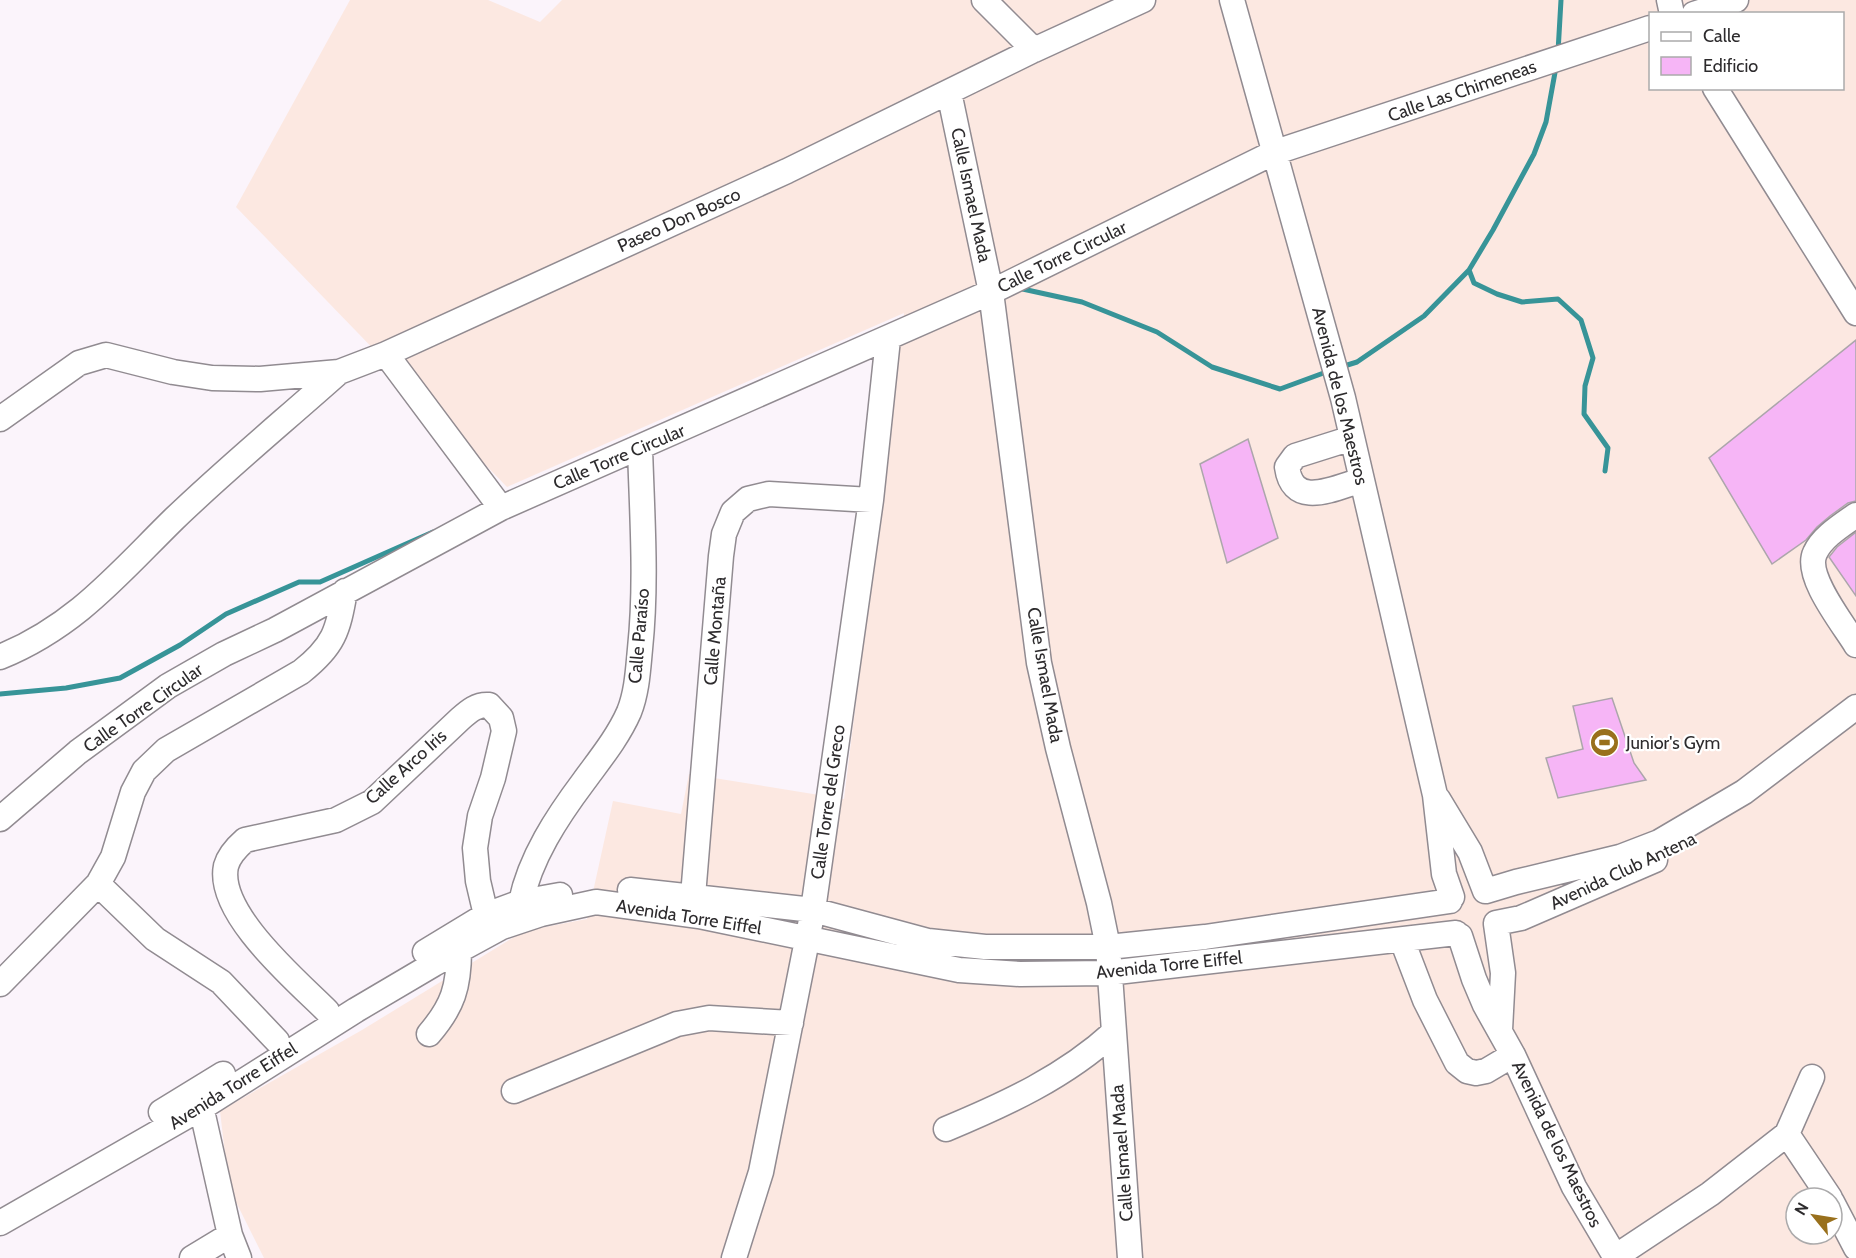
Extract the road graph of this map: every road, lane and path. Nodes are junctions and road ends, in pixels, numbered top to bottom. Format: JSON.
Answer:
{"nodes":[{"id":1,"x":984,"y":0,"type":"edge"},
{"id":2,"x":1143,"y":0,"type":"edge"},
{"id":3,"x":1232,"y":0,"type":"edge"},
{"id":4,"x":1736,"y":0,"type":"edge"},
{"id":5,"x":1700,"y":12,"type":"edge"},
{"id":6,"x":1649,"y":28,"type":"edge"},
{"id":7,"x":1034,"y":50,"type":"junction"},
{"id":8,"x":1716,"y":90,"type":"edge"},
{"id":9,"x":949,"y":92,"type":"junction"},
{"id":10,"x":1273,"y":153,"type":"junction"},
{"id":11,"x":991,"y":292,"type":"junction"},
{"id":12,"x":1856,"y":312,"type":"edge"},
{"id":13,"x":888,"y":339,"type":"junction"},
{"id":14,"x":386,"y":354,"type":"junction"},
{"id":15,"x":339,"y":372,"type":"junction"},
{"id":16,"x":0,"y":419,"type":"edge"},
{"id":17,"x":1352,"y":438,"type":"junction"},
{"id":18,"x":640,"y":448,"type":"junction"},
{"id":19,"x":1362,"y":480,"type":"junction"},
{"id":20,"x":871,"y":500,"type":"junction"},
{"id":21,"x":501,"y":508,"type":"junction"},
{"id":22,"x":1856,"y":515,"type":"edge"},
{"id":23,"x":345,"y":591,"type":"junction"},
{"id":24,"x":1856,"y":645,"type":"edge"},
{"id":25,"x":0,"y":657,"type":"edge"},
{"id":26,"x":1856,"y":707,"type":"edge"},
{"id":27,"x":1856,"y":717,"type":"edge"},
{"id":28,"x":1435,"y":795,"type":"junction"},
{"id":29,"x":0,"y":819,"type":"edge"},
{"id":30,"x":98,"y":884,"type":"junction"},
{"id":31,"x":1485,"y":891,"type":"junction"},
{"id":32,"x":693,"y":896,"type":"junction"},
{"id":33,"x":1451,"y":899,"type":"junction"},
{"id":34,"x":521,"y":902,"type":"junction"},
{"id":35,"x":813,"y":909,"type":"junction"},
{"id":36,"x":486,"y":915,"type":"junction"},
{"id":37,"x":1496,"y":923,"type":"junction"},
{"id":38,"x":1458,"y":935,"type":"junction"},
{"id":39,"x":807,"y":938,"type":"junction"},
{"id":40,"x":1402,"y":940,"type":"junction"},
{"id":41,"x":1108,"y":947,"type":"junction"},
{"id":42,"x":459,"y":950,"type":"junction"},
{"id":43,"x":1108,"y":974,"type":"junction"},
{"id":44,"x":0,"y":984,"type":"edge"},
{"id":45,"x":327,"y":1011,"type":"junction"},
{"id":46,"x":791,"y":1023,"type":"junction"},
{"id":47,"x":1500,"y":1030,"type":"junction"},
{"id":48,"x":1114,"y":1032,"type":"junction"},
{"id":49,"x":429,"y":1034,"type":"dead end"},
{"id":50,"x":277,"y":1041,"type":"junction"},
{"id":51,"x":1513,"y":1055,"type":"junction"},
{"id":52,"x":1812,"y":1077,"type":"dead end"},
{"id":53,"x":514,"y":1091,"type":"dead end"},
{"id":54,"x":199,"y":1099,"type":"junction"},
{"id":55,"x":946,"y":1129,"type":"dead end"},
{"id":56,"x":1787,"y":1134,"type":"junction"},
{"id":57,"x":1822,"y":1186,"type":"edge"},
{"id":58,"x":0,"y":1205,"type":"edge"},
{"id":59,"x":0,"y":1223,"type":"edge"},
{"id":60,"x":1844,"y":1225,"type":"edge"},
{"id":61,"x":230,"y":1235,"type":"junction"},
{"id":62,"x":1856,"y":1248,"type":"edge"},
{"id":63,"x":1615,"y":1257,"type":"edge"},
{"id":64,"x":192,"y":1258,"type":"edge"},
{"id":65,"x":239,"y":1258,"type":"edge"},
{"id":66,"x":734,"y":1258,"type":"edge"},
{"id":67,"x":1130,"y":1258,"type":"edge"}],
"edges":[{"from":1,"to":7,"type":"street"},
{"from":2,"to":7,"type":"street","name":"Paseo Don Bosco"},
{"from":3,"to":10,"type":"street","name":"Avenida de los Maestros"},
{"from":4,"to":5,"type":"street"},
{"from":6,"to":10,"type":"street","name":"Calle Las Chimeneas"},
{"from":7,"to":9,"type":"street","name":"Paseo Don Bosco"},
{"from":8,"to":12,"type":"street"},
{"from":9,"to":11,"type":"street","name":"Calle Ismael Mada"},
{"from":9,"to":14,"type":"street","name":"Paseo Don Bosco"},
{"from":10,"to":11,"type":"street","name":"Calle Torre Circular"},
{"from":10,"to":17,"type":"street","name":"Avenida de los Maestros"},
{"from":11,"to":13,"type":"street","name":"Calle Torre Circular"},
{"from":11,"to":41,"type":"street","name":"Calle Ismael Mada"},
{"from":13,"to":18,"type":"street","name":"Calle Torre Circular"},
{"from":13,"to":20,"type":"street","name":"Calle Torre del Greco"},
{"from":14,"to":15,"type":"street","name":"Paseo Don Bosco"},
{"from":14,"to":21,"type":"street"},
{"from":15,"to":16,"type":"street"},
{"from":15,"to":25,"type":"street"},
{"from":17,"to":19,"type":"street","name":"Avenida de los Maestros"},
{"from":17,"to":19,"type":"street"},
{"from":18,"to":21,"type":"street","name":"Calle Torre Circular"},
{"from":18,"to":34,"type":"street","name":"Calle Paraíso"},
{"from":19,"to":28,"type":"street","name":"Avenida de los Maestros"},
{"from":20,"to":32,"type":"street","name":"Calle Montaña"},
{"from":20,"to":35,"type":"street","name":"Calle Torre del Greco"},
{"from":21,"to":23,"type":"street","name":"Calle Torre Circular"},
{"from":22,"to":24,"type":"street"},
{"from":23,"to":29,"type":"street","name":"Calle Torre Circular"},
{"from":23,"to":30,"type":"street"},
{"from":26,"to":31,"type":"street","name":"Avenida Club Antena"},
{"from":27,"to":37,"type":"street","name":"Avenida Club Antena"},
{"from":28,"to":31,"type":"street","name":"Avenida de los Maestros"},
{"from":28,"to":33,"type":"street","name":"Avenida de los Maestros"},
{"from":30,"to":44,"type":"street"},
{"from":30,"to":50,"type":"street"},
{"from":31,"to":33,"type":"street"},
{"from":31,"to":37,"type":"street"},
{"from":32,"to":34,"type":"street","name":"Avenida Torre Eiffel"},
{"from":32,"to":35,"type":"street","name":"Avenida Torre Eiffel"},
{"from":33,"to":38,"type":"street"},
{"from":33,"to":41,"type":"street","name":"Avenida Torre Eiffel"},
{"from":34,"to":36,"type":"street","name":"Avenida Torre Eiffel"},
{"from":35,"to":39,"type":"street","name":"Calle Torre del Greco"},
{"from":35,"to":41,"type":"street","name":"Avenida Torre Eiffel"},
{"from":36,"to":45,"type":"street","name":"Avenida Torre Eiffel"},
{"from":36,"to":45,"type":"street","name":"Calle Arco Iris"},
{"from":37,"to":38,"type":"street"},
{"from":37,"to":47,"type":"street"},
{"from":38,"to":40,"type":"street","name":"Avenida Torre Eiffel"},
{"from":38,"to":47,"type":"street","name":"Avenida de los Maestros"},
{"from":39,"to":42,"type":"street","name":"Avenida Torre Eiffel"},
{"from":39,"to":43,"type":"street","name":"Avenida Torre Eiffel"},
{"from":39,"to":46,"type":"street","name":"Calle Torre del Greco"},
{"from":40,"to":43,"type":"street","name":"Avenida Torre Eiffel"},
{"from":40,"to":51,"type":"street"},
{"from":41,"to":43,"type":"street","name":"Calle Ismael Mada"},
{"from":42,"to":49,"type":"street"},
{"from":42,"to":54,"type":"street","name":"Avenida Torre Eiffel"},
{"from":43,"to":48,"type":"street","name":"Calle Ismael Mada"},
{"from":45,"to":50,"type":"street","name":"Avenida Torre Eiffel"},
{"from":46,"to":53,"type":"street"},
{"from":46,"to":66,"type":"street","name":"Calle Torre del Greco"},
{"from":47,"to":51,"type":"street","name":"Avenida de los Maestros"},
{"from":48,"to":55,"type":"street"},
{"from":48,"to":67,"type":"street","name":"Calle Ismael Mada"},
{"from":50,"to":54,"type":"street","name":"Avenida Torre Eiffel"},
{"from":51,"to":63,"type":"street","name":"Avenida de los Maestros"},
{"from":52,"to":56,"type":"street"},
{"from":54,"to":58,"type":"street","name":"Avenida Torre Eiffel"},
{"from":54,"to":59,"type":"street","name":"Avenida Torre Eiffel"},
{"from":54,"to":61,"type":"street"},
{"from":56,"to":57,"type":"street"},
{"from":56,"to":63,"type":"street"},
{"from":60,"to":62,"type":"street"},
{"from":61,"to":64,"type":"street"},
{"from":61,"to":65,"type":"street"}]}
